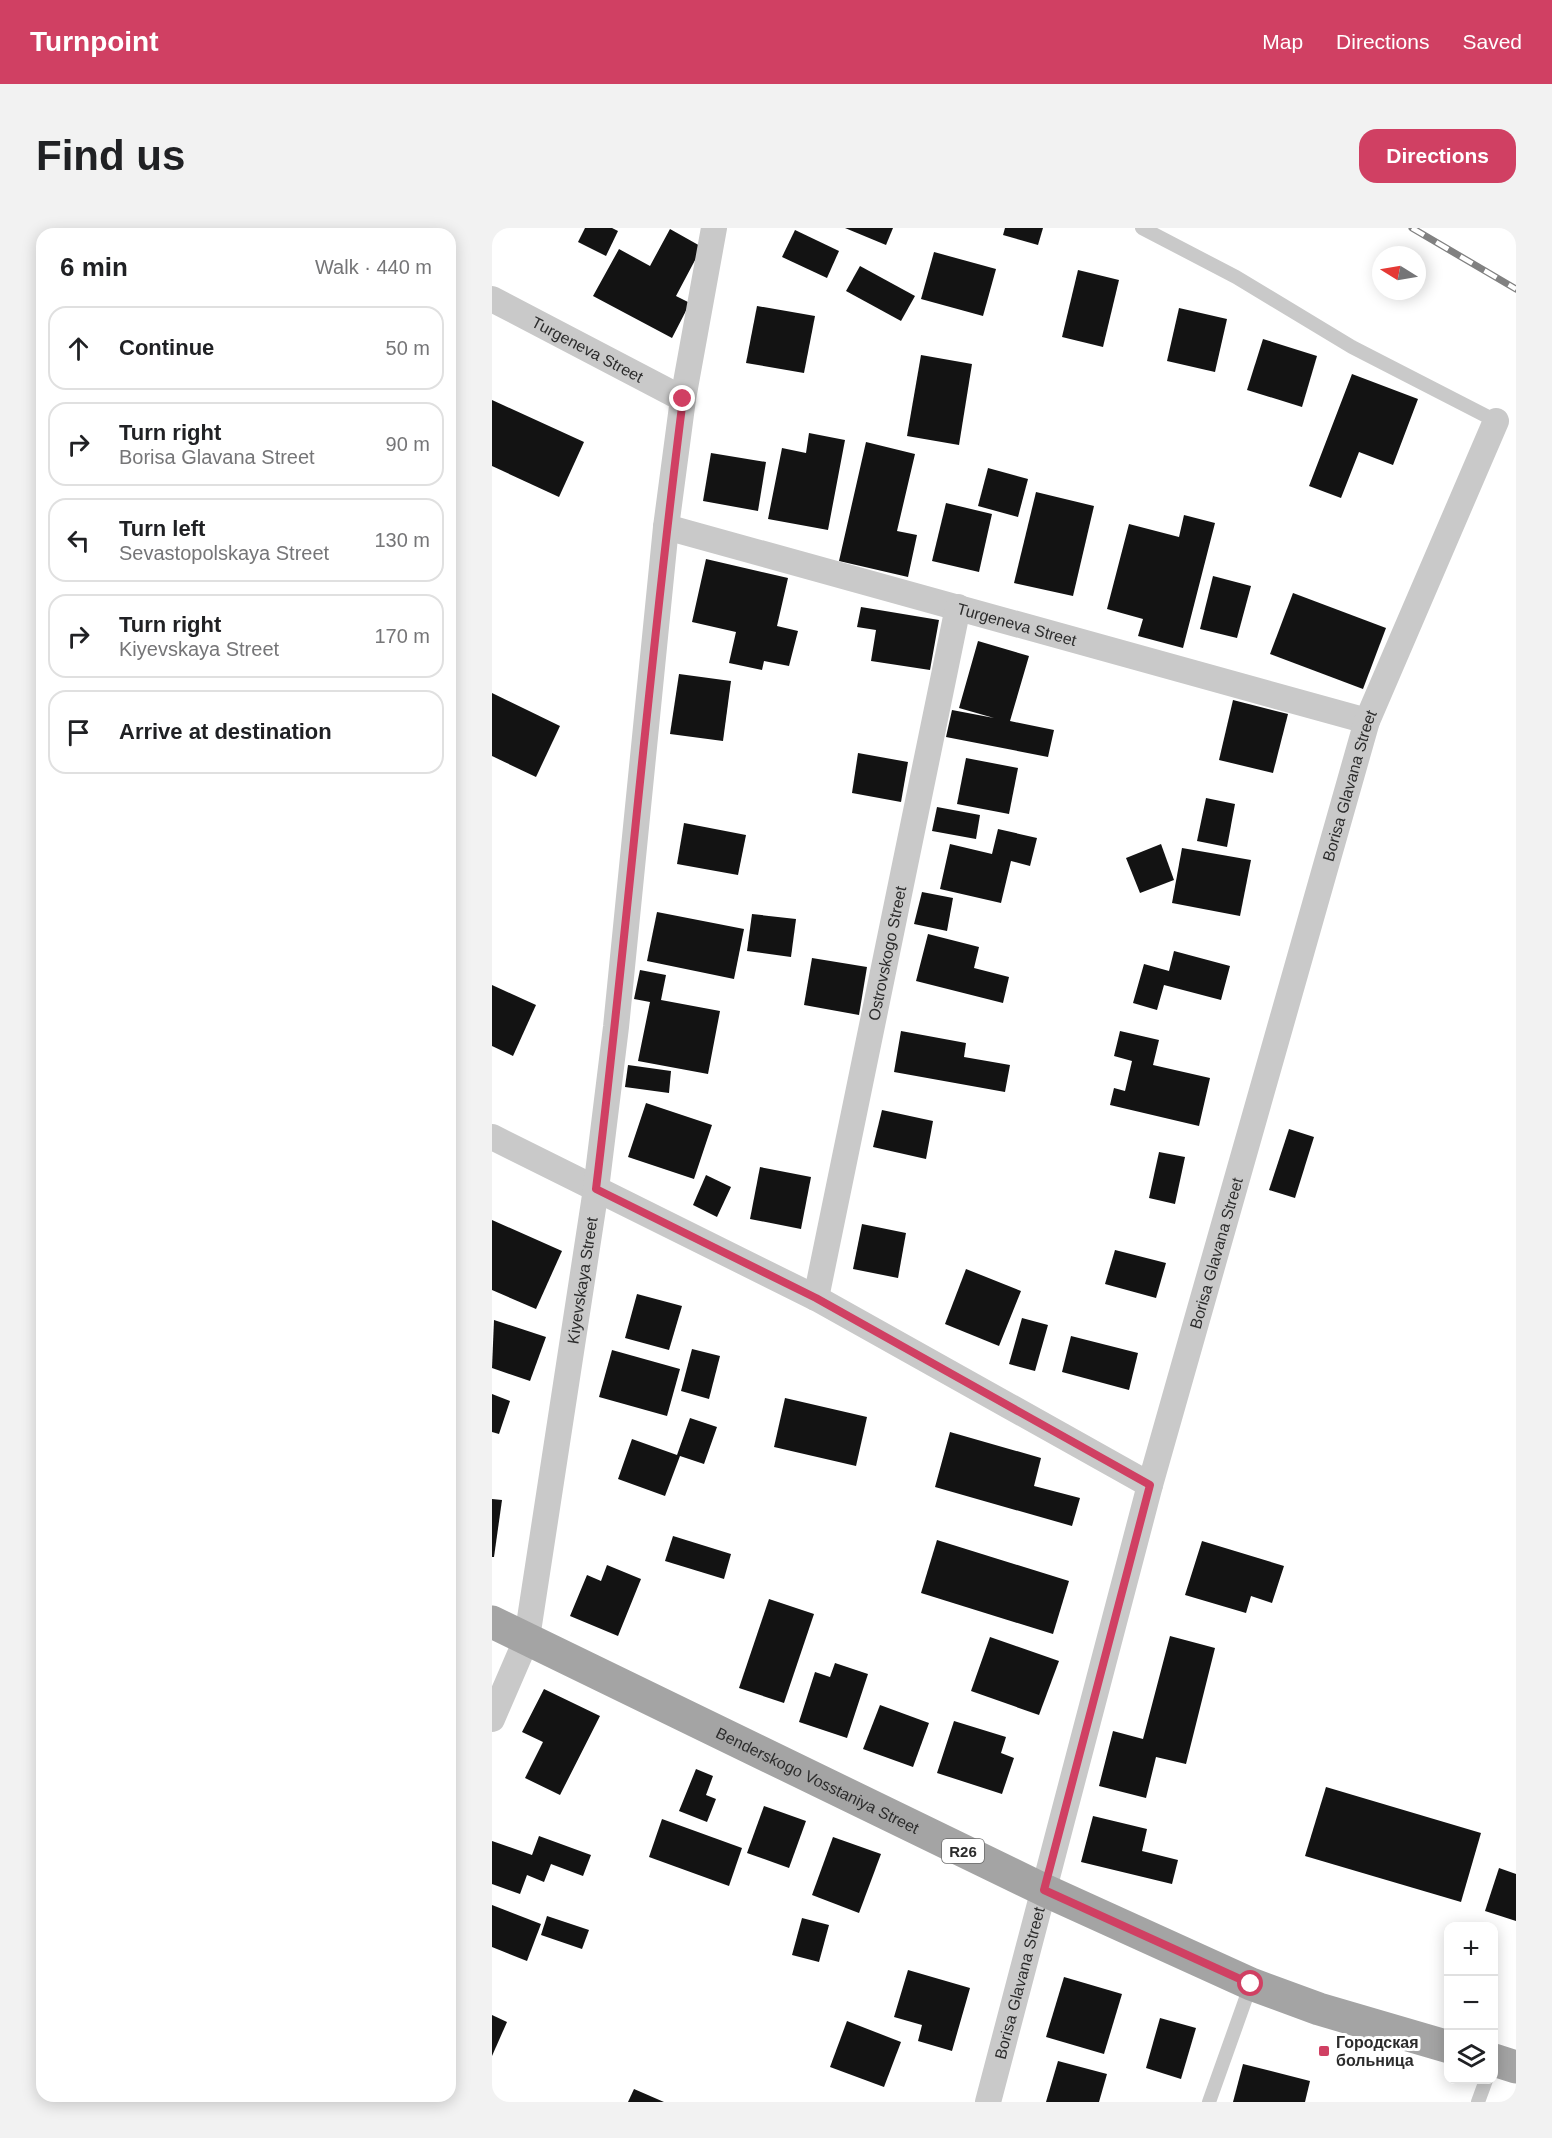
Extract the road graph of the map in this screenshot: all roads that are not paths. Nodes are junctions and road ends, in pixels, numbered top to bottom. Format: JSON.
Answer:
{"nodes":[{"id":1,"x":714,"y":228,"type":"edge"},
{"id":2,"x":1142,"y":228,"type":"edge"},
{"id":3,"x":492,"y":299,"type":"edge"},
{"id":4,"x":683,"y":399,"type":"junction"},
{"id":5,"x":1496,"y":421,"type":"joint"},
{"id":6,"x":666,"y":527,"type":"junction"},
{"id":7,"x":958,"y":607,"type":"junction"},
{"id":8,"x":1367,"y":721,"type":"junction"},
{"id":9,"x":492,"y":1137,"type":"edge"},
{"id":10,"x":596,"y":1189,"type":"junction"},
{"id":11,"x":816,"y":1298,"type":"junction"},
{"id":12,"x":1150,"y":1485,"type":"junction"},
{"id":13,"x":492,"y":1622,"type":"edge"},
{"id":14,"x":527,"y":1638,"type":"junction"},
{"id":15,"x":492,"y":1719,"type":"edge"},
{"id":16,"x":1044,"y":1890,"type":"junction"},
{"id":17,"x":1251,"y":1984,"type":"junction"},
{"id":18,"x":1444,"y":2046,"type":"edge"},
{"id":19,"x":1498,"y":2061,"type":"edge"},
{"id":20,"x":1516,"y":2067,"type":"edge"},
{"id":21,"x":1484,"y":2084,"type":"edge"},
{"id":22,"x":988,"y":2102,"type":"edge"},
{"id":23,"x":1209,"y":2102,"type":"edge"},
{"id":24,"x":1478,"y":2102,"type":"edge"}],
"edges":[{"from":1,"to":4,"type":"street","name":"Kiyevskaya Street"},
{"from":2,"to":5,"type":"lane"},
{"from":3,"to":4,"type":"street","name":"Turgeneva Street"},
{"from":4,"to":6,"type":"street","name":"Kiyevskaya Street"},
{"from":5,"to":8,"type":"street","name":"Borisa Glavana Street"},
{"from":6,"to":7,"type":"street","name":"Turgeneva Street"},
{"from":6,"to":10,"type":"street","name":"Kiyevskaya Street"},
{"from":7,"to":8,"type":"street","name":"Turgeneva Street"},
{"from":7,"to":11,"type":"street","name":"Ostrovskogo Street"},
{"from":8,"to":12,"type":"street","name":"Borisa Glavana Street"},
{"from":9,"to":10,"type":"street"},
{"from":10,"to":11,"type":"street"},
{"from":10,"to":14,"type":"street","name":"Kiyevskaya Street"},
{"from":11,"to":12,"type":"street"},
{"from":12,"to":16,"type":"street","name":"Borisa Glavana Street"},
{"from":13,"to":14,"type":"main road","name":"Benderskogo Vosstaniya Street","number":"R26"},
{"from":14,"to":15,"type":"street","name":"Kiyevskaya Street"},
{"from":14,"to":16,"type":"main road","name":"Benderskogo Vosstaniya Street","number":"R26"},
{"from":16,"to":17,"type":"main road","name":"Benderskogo Vosstaniya Street","number":"R26"},
{"from":16,"to":22,"type":"street","name":"Borisa Glavana Street"},
{"from":17,"to":18,"type":"main road","name":"Benderskogo Vosstaniya Street","number":"R26"},
{"from":17,"to":23,"type":"lane"},
{"from":19,"to":20,"type":"main road"},
{"from":21,"to":24,"type":"lane"}]}
